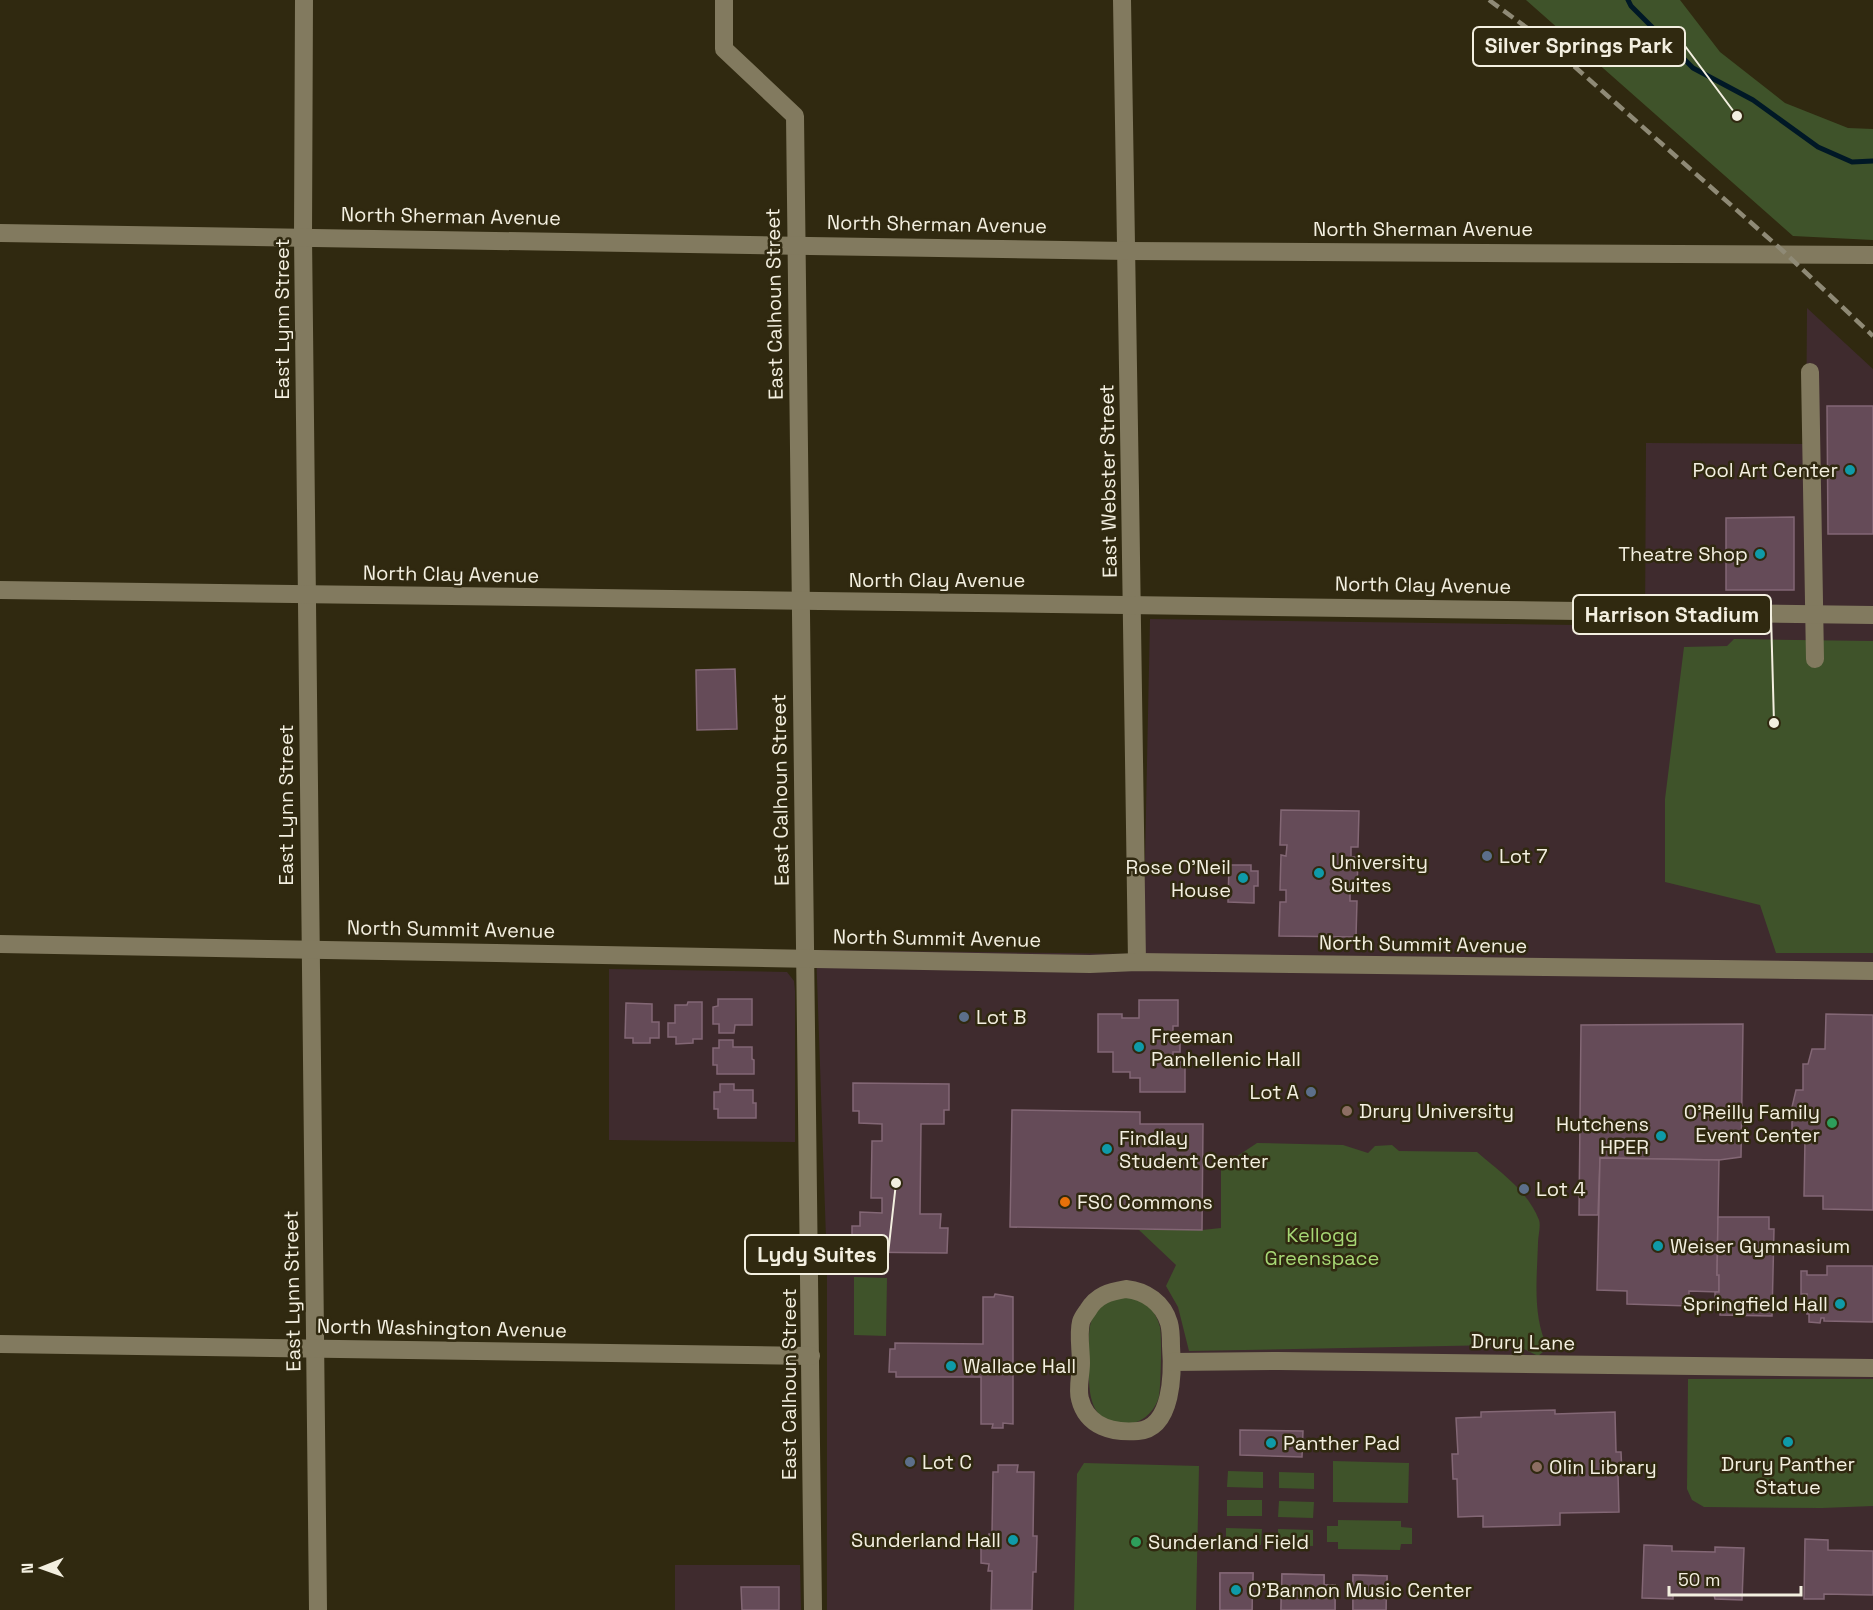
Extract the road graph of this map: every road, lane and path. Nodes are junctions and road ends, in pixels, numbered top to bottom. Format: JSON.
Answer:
{"nodes":[{"id":1,"x":304,"y":0,"type":"edge"},
{"id":2,"x":724,"y":0,"type":"edge"},
{"id":3,"x":1122,"y":0,"type":"edge"},
{"id":4,"x":0,"y":233,"type":"edge"},
{"id":5,"x":303,"y":236,"type":"junction"},
{"id":6,"x":795,"y":244,"type":"junction"},
{"id":7,"x":1128,"y":251,"type":"junction"},
{"id":8,"x":1873,"y":255,"type":"edge"},
{"id":9,"x":1810,"y":372,"type":"dead end"},
{"id":10,"x":0,"y":590,"type":"edge"},
{"id":11,"x":307,"y":595,"type":"junction"},
{"id":12,"x":800,"y":602,"type":"junction"},
{"id":13,"x":1132,"y":603,"type":"junction"},
{"id":14,"x":1815,"y":614,"type":"junction"},
{"id":15,"x":1873,"y":615,"type":"edge"},
{"id":16,"x":1815,"y":659,"type":"dead end"},
{"id":17,"x":0,"y":945,"type":"edge"},
{"id":18,"x":310,"y":948,"type":"junction"},
{"id":19,"x":805,"y":958,"type":"junction"},
{"id":20,"x":1137,"y":962,"type":"junction"},
{"id":21,"x":1873,"y":971,"type":"edge"},
{"id":22,"x":0,"y":1344,"type":"edge"},
{"id":23,"x":315,"y":1349,"type":"junction"},
{"id":24,"x":811,"y":1356,"type":"junction"},
{"id":25,"x":1172,"y":1362,"type":"junction"},
{"id":26,"x":1873,"y":1368,"type":"edge"},
{"id":27,"x":318,"y":1610,"type":"edge"},
{"id":28,"x":813,"y":1610,"type":"edge"}],
"edges":[{"from":1,"to":5,"type":"street","name":"East Lynn Street"},
{"from":2,"to":6,"type":"street","name":"East Calhoun Street"},
{"from":3,"to":7,"type":"street","name":"East Webster Street"},
{"from":4,"to":5,"type":"street","name":"North Sherman Avenue"},
{"from":5,"to":6,"type":"street","name":"North Sherman Avenue"},
{"from":5,"to":11,"type":"street","name":"East Lynn Street"},
{"from":6,"to":7,"type":"street","name":"North Sherman Avenue"},
{"from":6,"to":12,"type":"street","name":"East Calhoun Street"},
{"from":7,"to":8,"type":"street","name":"North Sherman Avenue"},
{"from":7,"to":13,"type":"street","name":"East Webster Street"},
{"from":9,"to":14,"type":"street"},
{"from":10,"to":11,"type":"street","name":"North Clay Avenue"},
{"from":11,"to":12,"type":"street","name":"North Clay Avenue"},
{"from":11,"to":18,"type":"street","name":"East Lynn Street"},
{"from":12,"to":13,"type":"street","name":"North Clay Avenue"},
{"from":12,"to":19,"type":"street","name":"East Calhoun Street"},
{"from":13,"to":14,"type":"street","name":"North Clay Avenue"},
{"from":13,"to":20,"type":"street","name":"East Webster Street"},
{"from":14,"to":15,"type":"street","name":"North Clay Avenue"},
{"from":14,"to":16,"type":"street"},
{"from":17,"to":18,"type":"street","name":"North Summit Avenue"},
{"from":18,"to":19,"type":"street","name":"North Summit Avenue"},
{"from":18,"to":23,"type":"street","name":"East Lynn Street"},
{"from":19,"to":20,"type":"street","name":"North Summit Avenue"},
{"from":19,"to":24,"type":"street","name":"East Calhoun Street"},
{"from":20,"to":21,"type":"street","name":"North Summit Avenue"},
{"from":22,"to":23,"type":"street","name":"North Washington Avenue"},
{"from":23,"to":24,"type":"street","name":"North Washington Avenue"},
{"from":23,"to":27,"type":"street","name":"East Lynn Street"},
{"from":24,"to":28,"type":"street","name":"East Calhoun Street"},
{"from":25,"to":25,"type":"street"},
{"from":25,"to":26,"type":"street","name":"Drury Lane"}]}
